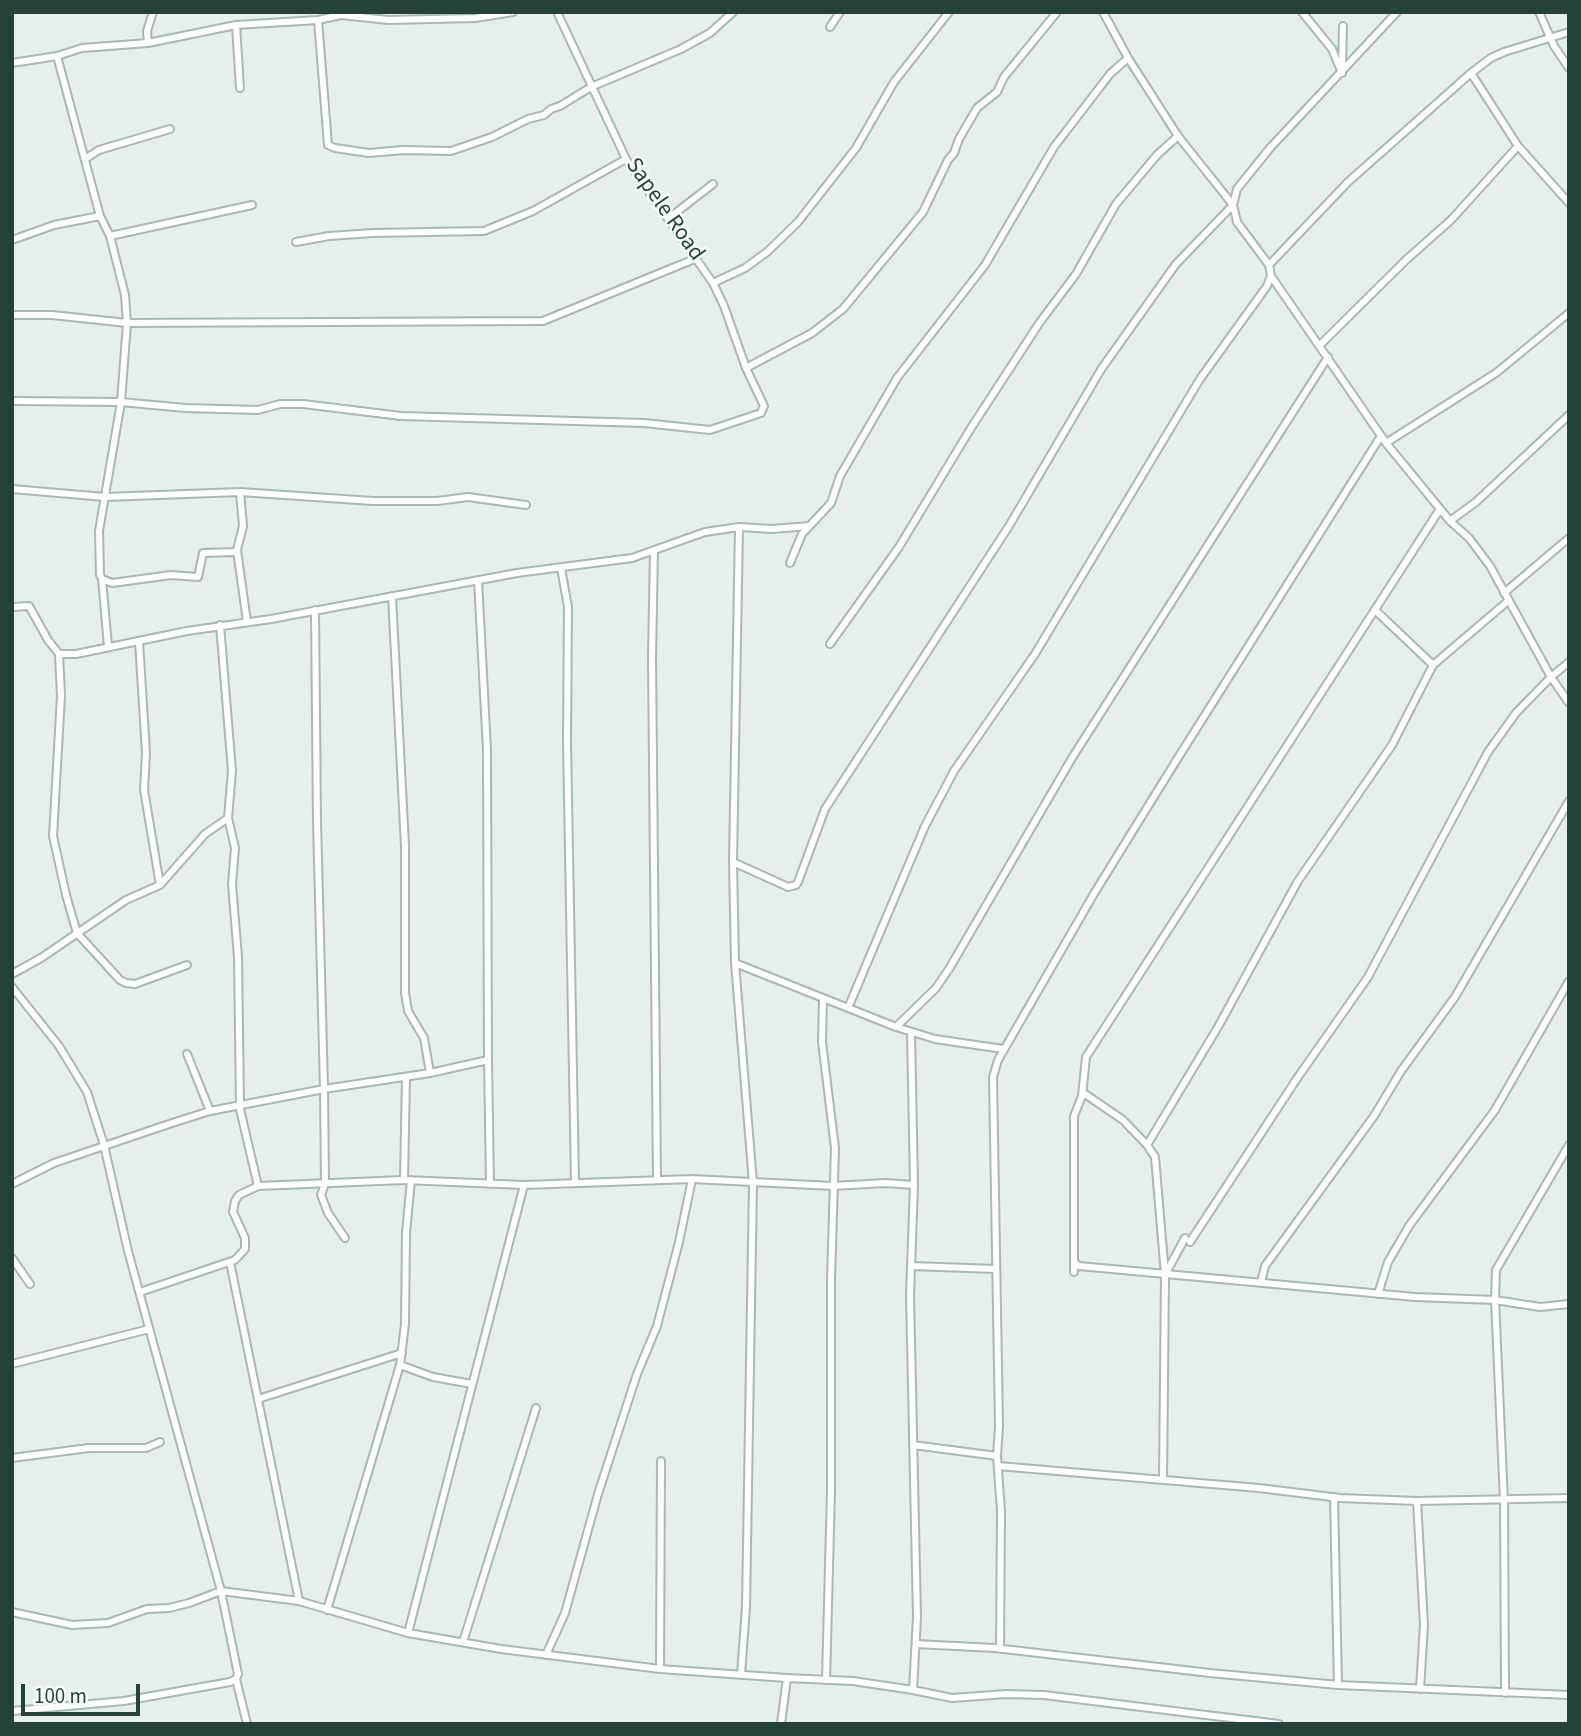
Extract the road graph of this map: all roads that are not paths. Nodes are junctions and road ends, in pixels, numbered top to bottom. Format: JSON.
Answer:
{"nodes":[{"id":1,"x":153,"y":12,"type":"edge"},
{"id":2,"x":513,"y":12,"type":"edge"},
{"id":3,"x":557,"y":12,"type":"edge"},
{"id":4,"x":733,"y":12,"type":"edge"},
{"id":5,"x":840,"y":12,"type":"edge"},
{"id":6,"x":949,"y":12,"type":"edge"},
{"id":7,"x":1057,"y":12,"type":"edge"},
{"id":8,"x":1103,"y":12,"type":"edge"},
{"id":9,"x":1302,"y":12,"type":"edge"},
{"id":10,"x":1397,"y":12,"type":"edge"},
{"id":11,"x":1539,"y":12,"type":"edge"},
{"id":12,"x":341,"y":14,"type":"edge"},
{"id":13,"x":318,"y":20,"type":"junction"},
{"id":14,"x":236,"y":25,"type":"junction"},
{"id":15,"x":1343,"y":26,"type":"dead end"},
{"id":16,"x":830,"y":27,"type":"dead end"},
{"id":17,"x":1569,"y":32,"type":"edge"},
{"id":18,"x":1550,"y":38,"type":"junction"},
{"id":19,"x":148,"y":43,"type":"junction"},
{"id":20,"x":57,"y":56,"type":"junction"},
{"id":21,"x":1128,"y":58,"type":"junction"},
{"id":22,"x":12,"y":63,"type":"edge"},
{"id":23,"x":1569,"y":68,"type":"edge"},
{"id":24,"x":1342,"y":73,"type":"junction"},
{"id":25,"x":1471,"y":73,"type":"junction"},
{"id":26,"x":591,"y":87,"type":"junction"},
{"id":27,"x":240,"y":88,"type":"dead end"},
{"id":28,"x":170,"y":129,"type":"dead end"},
{"id":29,"x":1178,"y":136,"type":"junction"},
{"id":30,"x":1518,"y":146,"type":"junction"},
{"id":31,"x":85,"y":159,"type":"junction"},
{"id":32,"x":626,"y":159,"type":"junction"},
{"id":33,"x":713,"y":184,"type":"dead end"},
{"id":34,"x":1569,"y":203,"type":"edge"},
{"id":35,"x":252,"y":205,"type":"dead end"},
{"id":36,"x":1233,"y":205,"type":"junction"},
{"id":37,"x":100,"y":216,"type":"junction"},
{"id":38,"x":669,"y":218,"type":"junction"},
{"id":39,"x":110,"y":236,"type":"junction"},
{"id":40,"x":12,"y":240,"type":"edge"},
{"id":41,"x":296,"y":242,"type":"dead end"},
{"id":42,"x":697,"y":258,"type":"junction"},
{"id":43,"x":1269,"y":265,"type":"junction"},
{"id":44,"x":1271,"y":276,"type":"junction"},
{"id":45,"x":713,"y":283,"type":"junction"},
{"id":46,"x":1569,"y":313,"type":"edge"},
{"id":47,"x":12,"y":314,"type":"edge"},
{"id":48,"x":127,"y":323,"type":"junction"},
{"id":49,"x":1320,"y":345,"type":"junction"},
{"id":50,"x":1328,"y":357,"type":"junction"},
{"id":51,"x":746,"y":368,"type":"junction"},
{"id":52,"x":12,"y":401,"type":"edge"},
{"id":53,"x":121,"y":402,"type":"junction"},
{"id":54,"x":1569,"y":415,"type":"edge"},
{"id":55,"x":1383,"y":440,"type":"junction"},
{"id":56,"x":12,"y":489,"type":"edge"},
{"id":57,"x":240,"y":492,"type":"junction"},
{"id":58,"x":105,"y":497,"type":"junction"},
{"id":59,"x":526,"y":505,"type":"dead end"},
{"id":60,"x":1440,"y":509,"type":"junction"},
{"id":61,"x":1450,"y":521,"type":"junction"},
{"id":62,"x":809,"y":526,"type":"junction"},
{"id":63,"x":739,"y":527,"type":"junction"},
{"id":64,"x":1569,"y":538,"type":"edge"},
{"id":65,"x":237,"y":550,"type":"junction"},
{"id":66,"x":654,"y":550,"type":"junction"},
{"id":67,"x":790,"y":563,"type":"dead end"},
{"id":68,"x":561,"y":568,"type":"junction"},
{"id":69,"x":102,"y":579,"type":"junction"},
{"id":70,"x":478,"y":580,"type":"junction"},
{"id":71,"x":1504,"y":593,"type":"junction"},
{"id":72,"x":392,"y":596,"type":"junction"},
{"id":73,"x":1508,"y":601,"type":"junction"},
{"id":74,"x":12,"y":607,"type":"edge"},
{"id":75,"x":315,"y":610,"type":"junction"},
{"id":76,"x":1375,"y":610,"type":"junction"},
{"id":77,"x":247,"y":622,"type":"junction"},
{"id":78,"x":220,"y":625,"type":"junction"},
{"id":79,"x":139,"y":640,"type":"junction"},
{"id":80,"x":830,"y":644,"type":"dead end"},
{"id":81,"x":108,"y":646,"type":"junction"},
{"id":82,"x":59,"y":654,"type":"junction"},
{"id":83,"x":1569,"y":662,"type":"edge"},
{"id":84,"x":1433,"y":665,"type":"junction"},
{"id":85,"x":1551,"y":677,"type":"junction"},
{"id":86,"x":1569,"y":703,"type":"edge"},
{"id":87,"x":1569,"y":802,"type":"edge"},
{"id":88,"x":228,"y":818,"type":"junction"},
{"id":89,"x":733,"y":862,"type":"junction"},
{"id":90,"x":160,"y":886,"type":"junction"},
{"id":91,"x":77,"y":933,"type":"junction"},
{"id":92,"x":735,"y":963,"type":"junction"},
{"id":93,"x":187,"y":965,"type":"dead end"},
{"id":94,"x":12,"y":974,"type":"edge"},
{"id":95,"x":1569,"y":981,"type":"edge"},
{"id":96,"x":12,"y":987,"type":"edge"},
{"id":97,"x":823,"y":998,"type":"junction"},
{"id":98,"x":848,"y":1009,"type":"junction"},
{"id":99,"x":896,"y":1027,"type":"junction"},
{"id":100,"x":911,"y":1032,"type":"junction"},
{"id":101,"x":1003,"y":1049,"type":"junction"},
{"id":102,"x":187,"y":1054,"type":"dead end"},
{"id":103,"x":488,"y":1060,"type":"junction"},
{"id":104,"x":430,"y":1073,"type":"junction"},
{"id":105,"x":406,"y":1077,"type":"junction"},
{"id":106,"x":324,"y":1089,"type":"junction"},
{"id":107,"x":1082,"y":1096,"type":"junction"},
{"id":108,"x":239,"y":1105,"type":"junction"},
{"id":109,"x":210,"y":1111,"type":"junction"},
{"id":110,"x":104,"y":1145,"type":"junction"},
{"id":111,"x":1147,"y":1145,"type":"junction"},
{"id":112,"x":1569,"y":1145,"type":"edge"},
{"id":113,"x":692,"y":1179,"type":"junction"},
{"id":114,"x":408,"y":1180,"type":"junction"},
{"id":115,"x":657,"y":1180,"type":"junction"},
{"id":116,"x":575,"y":1182,"type":"junction"},
{"id":117,"x":753,"y":1183,"type":"junction"},
{"id":118,"x":12,"y":1184,"type":"edge"},
{"id":119,"x":326,"y":1184,"type":"junction"},
{"id":120,"x":490,"y":1184,"type":"junction"},
{"id":121,"x":524,"y":1185,"type":"junction"},
{"id":122,"x":914,"y":1185,"type":"junction"},
{"id":123,"x":258,"y":1186,"type":"junction"},
{"id":124,"x":833,"y":1186,"type":"junction"},
{"id":125,"x":345,"y":1238,"type":"dead end"},
{"id":126,"x":12,"y":1258,"type":"edge"},
{"id":127,"x":1074,"y":1261,"type":"junction"},
{"id":128,"x":230,"y":1262,"type":"junction"},
{"id":129,"x":911,"y":1266,"type":"junction"},
{"id":130,"x":996,"y":1269,"type":"junction"},
{"id":131,"x":1074,"y":1272,"type":"dead end"},
{"id":132,"x":1165,"y":1275,"type":"junction"},
{"id":133,"x":1261,"y":1282,"type":"junction"},
{"id":134,"x":30,"y":1284,"type":"dead end"},
{"id":135,"x":140,"y":1292,"type":"junction"},
{"id":136,"x":1378,"y":1294,"type":"junction"},
{"id":137,"x":1495,"y":1300,"type":"junction"},
{"id":138,"x":1569,"y":1304,"type":"edge"},
{"id":139,"x":149,"y":1329,"type":"junction"},
{"id":140,"x":402,"y":1353,"type":"junction"},
{"id":141,"x":12,"y":1364,"type":"edge"},
{"id":142,"x":400,"y":1365,"type":"junction"},
{"id":143,"x":472,"y":1384,"type":"junction"},
{"id":144,"x":258,"y":1399,"type":"junction"},
{"id":145,"x":536,"y":1408,"type":"dead end"},
{"id":146,"x":160,"y":1442,"type":"dead end"},
{"id":147,"x":913,"y":1445,"type":"junction"},
{"id":148,"x":997,"y":1456,"type":"junction"},
{"id":149,"x":12,"y":1458,"type":"edge"},
{"id":150,"x":661,"y":1461,"type":"dead end"},
{"id":151,"x":998,"y":1466,"type":"junction"},
{"id":152,"x":1163,"y":1480,"type":"junction"},
{"id":153,"x":1334,"y":1497,"type":"junction"},
{"id":154,"x":1569,"y":1498,"type":"edge"},
{"id":155,"x":1504,"y":1501,"type":"junction"},
{"id":156,"x":1417,"y":1502,"type":"junction"},
{"id":157,"x":221,"y":1591,"type":"junction"},
{"id":158,"x":299,"y":1601,"type":"junction"},
{"id":159,"x":327,"y":1610,"type":"junction"},
{"id":160,"x":12,"y":1612,"type":"edge"},
{"id":161,"x":408,"y":1633,"type":"junction"},
{"id":162,"x":463,"y":1642,"type":"junction"},
{"id":163,"x":916,"y":1644,"type":"junction"},
{"id":164,"x":1000,"y":1648,"type":"junction"},
{"id":165,"x":546,"y":1655,"type":"junction"},
{"id":166,"x":660,"y":1669,"type":"junction"},
{"id":167,"x":741,"y":1675,"type":"junction"},
{"id":168,"x":787,"y":1678,"type":"junction"},
{"id":169,"x":236,"y":1679,"type":"junction"},
{"id":170,"x":826,"y":1680,"type":"junction"},
{"id":171,"x":1338,"y":1685,"type":"junction"},
{"id":172,"x":913,"y":1689,"type":"junction"},
{"id":173,"x":1420,"y":1689,"type":"junction"},
{"id":174,"x":1505,"y":1693,"type":"junction"},
{"id":175,"x":1569,"y":1695,"type":"edge"},
{"id":176,"x":12,"y":1711,"type":"edge"},
{"id":177,"x":247,"y":1724,"type":"edge"},
{"id":178,"x":781,"y":1724,"type":"edge"},
{"id":179,"x":1279,"y":1724,"type":"edge"}],
"edges":[{"from":1,"to":19,"type":"street"},
{"from":2,"to":12,"type":"street"},
{"from":3,"to":26,"type":"street","name":"Sapele Road"},
{"from":4,"to":26,"type":"street"},
{"from":5,"to":16,"type":"street"},
{"from":6,"to":45,"type":"street"},
{"from":7,"to":51,"type":"street"},
{"from":8,"to":21,"type":"street"},
{"from":9,"to":24,"type":"street"},
{"from":10,"to":24,"type":"street"},
{"from":11,"to":18,"type":"street"},
{"from":12,"to":13,"type":"street"},
{"from":13,"to":14,"type":"street"},
{"from":13,"to":26,"type":"street"},
{"from":14,"to":19,"type":"street"},
{"from":14,"to":27,"type":"street"},
{"from":15,"to":24,"type":"street"},
{"from":17,"to":18,"type":"street"},
{"from":18,"to":23,"type":"street"},
{"from":18,"to":25,"type":"street"},
{"from":19,"to":20,"type":"street"},
{"from":20,"to":22,"type":"street"},
{"from":20,"to":31,"type":"street"},
{"from":21,"to":29,"type":"street"},
{"from":21,"to":62,"type":"street"},
{"from":24,"to":36,"type":"street"},
{"from":25,"to":30,"type":"street"},
{"from":25,"to":43,"type":"street"},
{"from":26,"to":32,"type":"street","name":"Sapele Road"},
{"from":28,"to":31,"type":"street"},
{"from":29,"to":36,"type":"street"},
{"from":29,"to":80,"type":"street"},
{"from":30,"to":34,"type":"street"},
{"from":30,"to":49,"type":"street"},
{"from":31,"to":37,"type":"street"},
{"from":32,"to":38,"type":"street","name":"Sapele Road"},
{"from":32,"to":41,"type":"street"},
{"from":33,"to":38,"type":"street"},
{"from":35,"to":39,"type":"street"},
{"from":36,"to":43,"type":"street"},
{"from":36,"to":89,"type":"street"},
{"from":37,"to":39,"type":"street"},
{"from":37,"to":40,"type":"street"},
{"from":38,"to":42,"type":"street","name":"Sapele Road"},
{"from":39,"to":48,"type":"street"},
{"from":42,"to":45,"type":"street","name":"Sapele Road"},
{"from":42,"to":48,"type":"street"},
{"from":43,"to":44,"type":"street"},
{"from":44,"to":49,"type":"street"},
{"from":44,"to":98,"type":"street"},
{"from":45,"to":51,"type":"street","name":"Sapele Road"},
{"from":46,"to":55,"type":"street"},
{"from":47,"to":48,"type":"street"},
{"from":48,"to":53,"type":"street"},
{"from":49,"to":50,"type":"street"},
{"from":50,"to":55,"type":"street"},
{"from":50,"to":99,"type":"street"},
{"from":51,"to":53,"type":"street","name":"Sapele Road"},
{"from":52,"to":53,"type":"street"},
{"from":53,"to":58,"type":"street"},
{"from":54,"to":61,"type":"street"},
{"from":55,"to":60,"type":"street"},
{"from":55,"to":101,"type":"street"},
{"from":56,"to":58,"type":"street"},
{"from":57,"to":58,"type":"street"},
{"from":57,"to":59,"type":"street"},
{"from":57,"to":65,"type":"street"},
{"from":58,"to":69,"type":"street"},
{"from":60,"to":61,"type":"street"},
{"from":60,"to":76,"type":"street"},
{"from":61,"to":71,"type":"street"},
{"from":62,"to":63,"type":"street"},
{"from":62,"to":67,"type":"street"},
{"from":63,"to":66,"type":"street"},
{"from":63,"to":89,"type":"street"},
{"from":64,"to":71,"type":"street"},
{"from":65,"to":69,"type":"street"},
{"from":65,"to":77,"type":"street"},
{"from":66,"to":68,"type":"street"},
{"from":66,"to":115,"type":"street"},
{"from":68,"to":70,"type":"street"},
{"from":68,"to":116,"type":"street"},
{"from":69,"to":81,"type":"street"},
{"from":70,"to":72,"type":"street"},
{"from":70,"to":103,"type":"street"},
{"from":71,"to":73,"type":"street"},
{"from":72,"to":75,"type":"street"},
{"from":72,"to":104,"type":"street"},
{"from":73,"to":84,"type":"street"},
{"from":73,"to":85,"type":"street"},
{"from":74,"to":82,"type":"street"},
{"from":75,"to":77,"type":"street"},
{"from":75,"to":106,"type":"street"},
{"from":76,"to":84,"type":"street"},
{"from":76,"to":107,"type":"street"},
{"from":77,"to":78,"type":"street"},
{"from":78,"to":79,"type":"street"},
{"from":78,"to":88,"type":"street"},
{"from":79,"to":81,"type":"street"},
{"from":79,"to":90,"type":"street"},
{"from":81,"to":82,"type":"street"},
{"from":82,"to":91,"type":"street"},
{"from":83,"to":85,"type":"street"},
{"from":84,"to":111,"type":"street"},
{"from":85,"to":86,"type":"street"},
{"from":85,"to":132,"type":"street"},
{"from":87,"to":133,"type":"street"},
{"from":88,"to":90,"type":"street"},
{"from":88,"to":108,"type":"street"},
{"from":89,"to":92,"type":"street"},
{"from":90,"to":91,"type":"street"},
{"from":91,"to":93,"type":"street"},
{"from":91,"to":94,"type":"street"},
{"from":92,"to":97,"type":"street"},
{"from":92,"to":117,"type":"street"},
{"from":95,"to":136,"type":"street"},
{"from":96,"to":110,"type":"street"},
{"from":97,"to":98,"type":"street"},
{"from":97,"to":124,"type":"street"},
{"from":98,"to":99,"type":"street"},
{"from":99,"to":100,"type":"street"},
{"from":100,"to":101,"type":"street"},
{"from":100,"to":122,"type":"street"},
{"from":101,"to":130,"type":"street"},
{"from":102,"to":109,"type":"street"},
{"from":103,"to":104,"type":"street"},
{"from":103,"to":120,"type":"street"},
{"from":104,"to":105,"type":"street"},
{"from":105,"to":106,"type":"street"},
{"from":105,"to":114,"type":"street"},
{"from":106,"to":108,"type":"street"},
{"from":106,"to":119,"type":"street"},
{"from":107,"to":111,"type":"street"},
{"from":107,"to":127,"type":"street"},
{"from":108,"to":109,"type":"street"},
{"from":108,"to":123,"type":"street"},
{"from":109,"to":110,"type":"street"},
{"from":110,"to":118,"type":"street"},
{"from":110,"to":135,"type":"street"},
{"from":111,"to":132,"type":"street"},
{"from":112,"to":137,"type":"street"},
{"from":113,"to":115,"type":"street"},
{"from":113,"to":117,"type":"street"},
{"from":113,"to":165,"type":"street"},
{"from":114,"to":119,"type":"street"},
{"from":114,"to":120,"type":"street"},
{"from":114,"to":140,"type":"street"},
{"from":115,"to":116,"type":"street"},
{"from":116,"to":121,"type":"street"},
{"from":117,"to":124,"type":"street"},
{"from":117,"to":167,"type":"street"},
{"from":119,"to":123,"type":"street"},
{"from":119,"to":125,"type":"street"},
{"from":120,"to":121,"type":"street"},
{"from":121,"to":143,"type":"street"},
{"from":122,"to":124,"type":"street"},
{"from":122,"to":129,"type":"street"},
{"from":123,"to":128,"type":"street"},
{"from":124,"to":170,"type":"street"},
{"from":126,"to":134,"type":"street"},
{"from":127,"to":131,"type":"street"},
{"from":127,"to":132,"type":"street"},
{"from":128,"to":135,"type":"street"},
{"from":128,"to":144,"type":"street"},
{"from":129,"to":130,"type":"street"},
{"from":129,"to":147,"type":"street"},
{"from":130,"to":148,"type":"street"},
{"from":132,"to":133,"type":"street"},
{"from":132,"to":152,"type":"street"},
{"from":133,"to":136,"type":"street"},
{"from":135,"to":139,"type":"street"},
{"from":136,"to":137,"type":"street"},
{"from":137,"to":138,"type":"street"},
{"from":137,"to":155,"type":"street"},
{"from":139,"to":141,"type":"street"},
{"from":139,"to":157,"type":"street"},
{"from":140,"to":142,"type":"street"},
{"from":140,"to":144,"type":"street"},
{"from":142,"to":143,"type":"street"},
{"from":142,"to":159,"type":"street"},
{"from":143,"to":161,"type":"street"},
{"from":144,"to":158,"type":"street"},
{"from":145,"to":162,"type":"street"},
{"from":146,"to":149,"type":"street"},
{"from":147,"to":148,"type":"street"},
{"from":147,"to":163,"type":"street"},
{"from":148,"to":151,"type":"street"},
{"from":150,"to":166,"type":"street"},
{"from":151,"to":152,"type":"street"},
{"from":151,"to":164,"type":"street"},
{"from":152,"to":153,"type":"street"},
{"from":153,"to":156,"type":"street"},
{"from":153,"to":171,"type":"street"},
{"from":154,"to":155,"type":"street"},
{"from":155,"to":156,"type":"street"},
{"from":155,"to":174,"type":"street"},
{"from":156,"to":173,"type":"street"},
{"from":157,"to":158,"type":"street"},
{"from":157,"to":160,"type":"street"},
{"from":157,"to":169,"type":"street"},
{"from":158,"to":159,"type":"street"},
{"from":159,"to":161,"type":"street"},
{"from":161,"to":162,"type":"street"},
{"from":162,"to":165,"type":"street"},
{"from":163,"to":164,"type":"street"},
{"from":163,"to":172,"type":"street"},
{"from":164,"to":171,"type":"street"},
{"from":165,"to":166,"type":"street"},
{"from":166,"to":167,"type":"street"},
{"from":167,"to":168,"type":"street"},
{"from":168,"to":170,"type":"street"},
{"from":168,"to":178,"type":"street"},
{"from":169,"to":176,"type":"street"},
{"from":169,"to":177,"type":"street"},
{"from":170,"to":172,"type":"street"},
{"from":171,"to":173,"type":"street"},
{"from":172,"to":179,"type":"street"},
{"from":173,"to":174,"type":"street"},
{"from":174,"to":175,"type":"street"}]}
